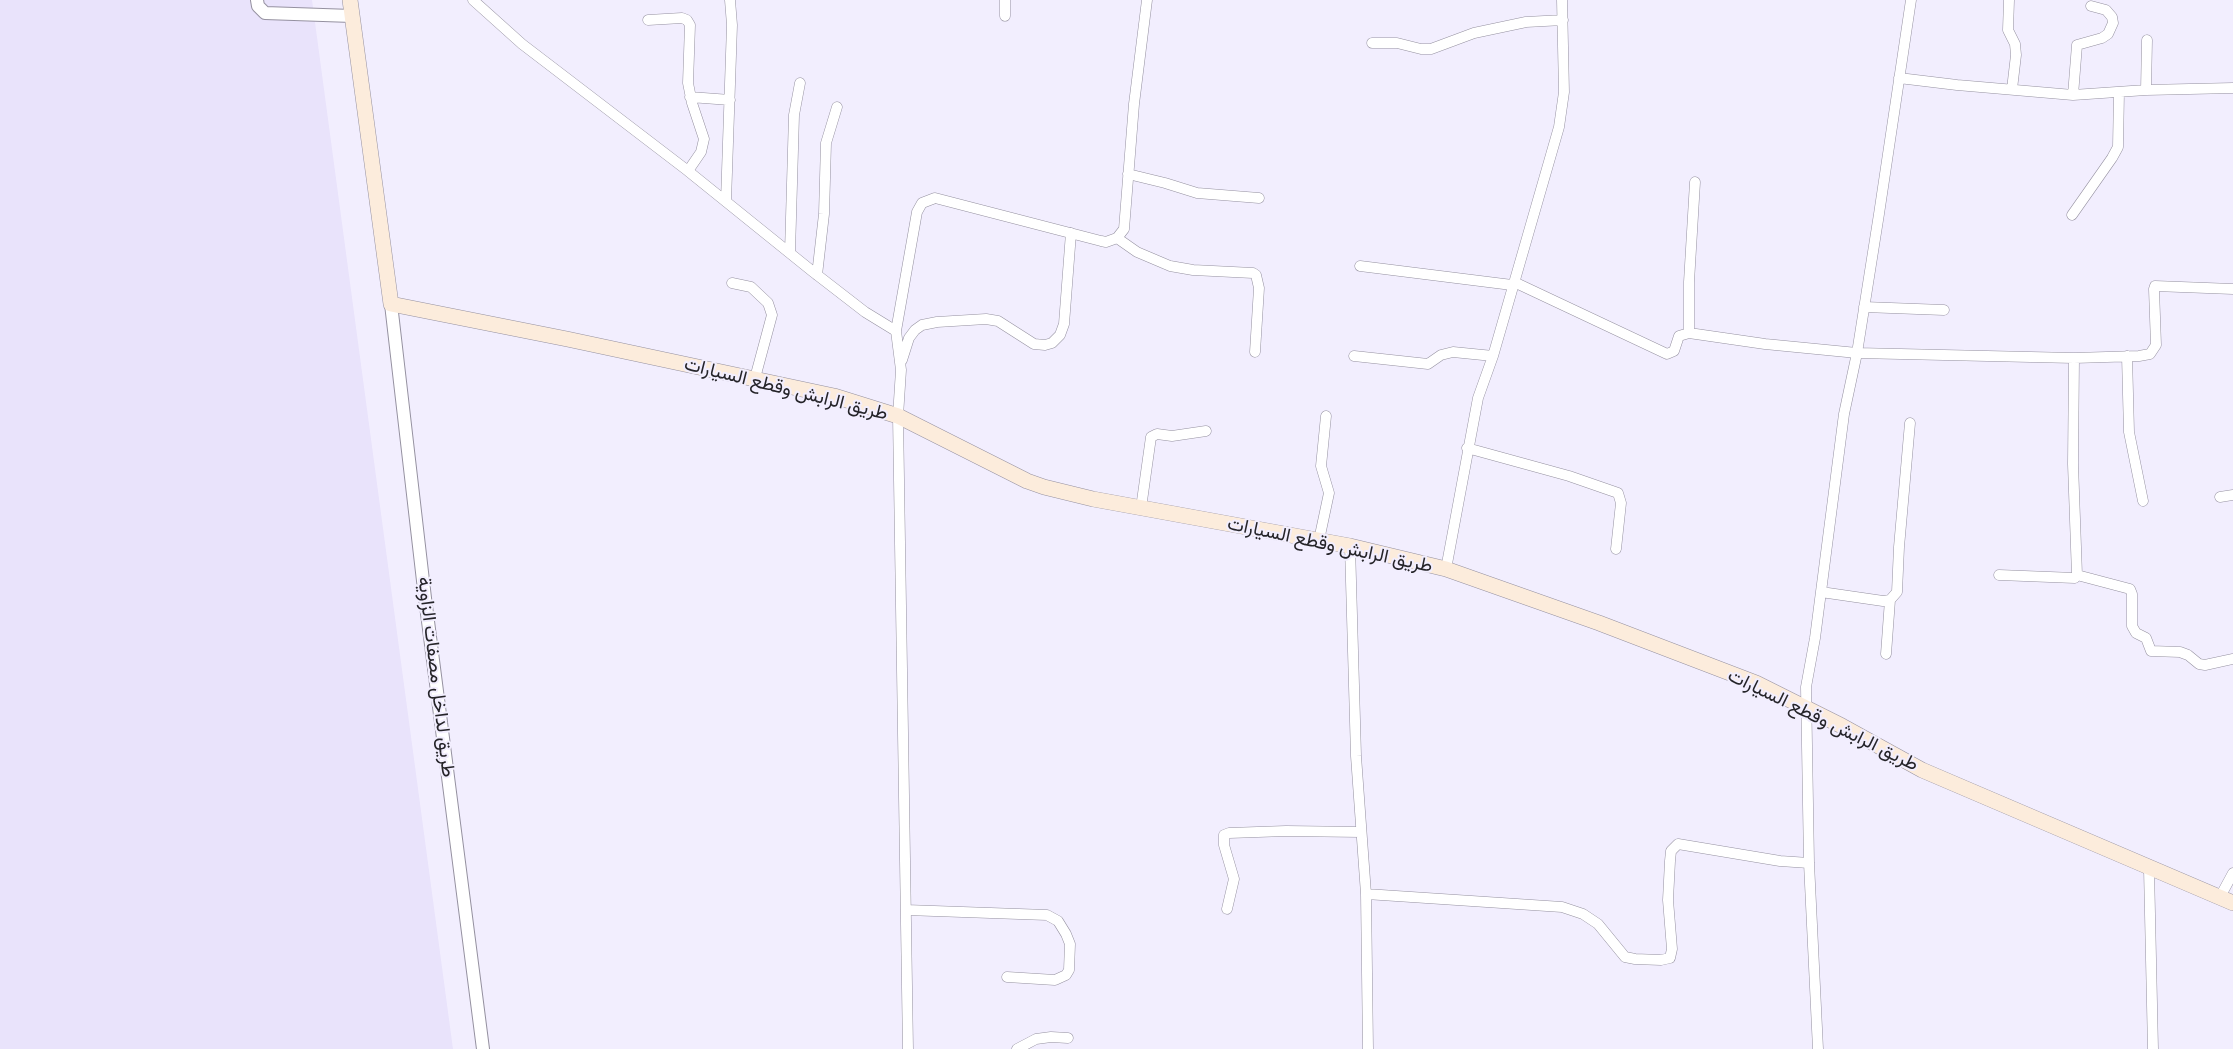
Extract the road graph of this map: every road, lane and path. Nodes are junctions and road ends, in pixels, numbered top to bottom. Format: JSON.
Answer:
{"nodes":[{"id":1,"x":257,"y":0,"type":"edge"},
{"id":2,"x":350,"y":0,"type":"edge"},
{"id":3,"x":473,"y":0,"type":"edge"},
{"id":4,"x":730,"y":0,"type":"edge"},
{"id":5,"x":1005,"y":0,"type":"edge"},
{"id":6,"x":1147,"y":0,"type":"edge"},
{"id":7,"x":1562,"y":0,"type":"edge"},
{"id":8,"x":1911,"y":0,"type":"edge"},
{"id":9,"x":2009,"y":0,"type":"edge"},
{"id":10,"x":2092,"y":6,"type":"dead end"},
{"id":11,"x":352,"y":16,"type":"junction"},
{"id":12,"x":1005,"y":16,"type":"dead end"},
{"id":13,"x":648,"y":20,"type":"dead end"},
{"id":14,"x":1563,"y":20,"type":"junction"},
{"id":15,"x":2147,"y":40,"type":"dead end"},
{"id":16,"x":1372,"y":43,"type":"dead end"},
{"id":17,"x":1899,"y":78,"type":"junction"},
{"id":18,"x":800,"y":83,"type":"dead end"},
{"id":19,"x":2233,"y":88,"type":"edge"},
{"id":20,"x":2012,"y":89,"type":"junction"},
{"id":21,"x":2146,"y":90,"type":"junction"},
{"id":22,"x":2119,"y":92,"type":"junction"},
{"id":23,"x":2073,"y":95,"type":"junction"},
{"id":24,"x":690,"y":97,"type":"junction"},
{"id":25,"x":730,"y":100,"type":"junction"},
{"id":26,"x":837,"y":107,"type":"dead end"},
{"id":27,"x":688,"y":171,"type":"junction"},
{"id":28,"x":1128,"y":174,"type":"junction"},
{"id":29,"x":1695,"y":182,"type":"dead end"},
{"id":30,"x":1259,"y":198,"type":"dead end"},
{"id":31,"x":726,"y":201,"type":"junction"},
{"id":32,"x":2072,"y":215,"type":"dead end"},
{"id":33,"x":1071,"y":233,"type":"junction"},
{"id":34,"x":1117,"y":238,"type":"junction"},
{"id":35,"x":790,"y":252,"type":"junction"},
{"id":36,"x":1360,"y":266,"type":"dead end"},
{"id":37,"x":817,"y":275,"type":"junction"},
{"id":38,"x":732,"y":283,"type":"dead end"},
{"id":39,"x":1513,"y":284,"type":"junction"},
{"id":40,"x":2233,"y":289,"type":"edge"},
{"id":41,"x":391,"y":304,"type":"junction"},
{"id":42,"x":1864,"y":308,"type":"junction"},
{"id":43,"x":1944,"y":310,"type":"dead end"},
{"id":44,"x":896,"y":331,"type":"junction"},
{"id":45,"x":1689,"y":333,"type":"junction"},
{"id":46,"x":1255,"y":352,"type":"dead end"},
{"id":47,"x":1857,"y":352,"type":"junction"},
{"id":48,"x":1354,"y":356,"type":"dead end"},
{"id":49,"x":1493,"y":356,"type":"junction"},
{"id":50,"x":2126,"y":356,"type":"junction"},
{"id":51,"x":2074,"y":358,"type":"junction"},
{"id":52,"x":901,"y":364,"type":"junction"},
{"id":53,"x":756,"y":378,"type":"junction"},
{"id":54,"x":898,"y":416,"type":"junction"},
{"id":55,"x":1326,"y":416,"type":"dead end"},
{"id":56,"x":1910,"y":423,"type":"dead end"},
{"id":57,"x":1206,"y":430,"type":"dead end"},
{"id":58,"x":1467,"y":448,"type":"junction"},
{"id":59,"x":2233,"y":494,"type":"edge"},
{"id":60,"x":2220,"y":497,"type":"dead end"},
{"id":61,"x":2143,"y":501,"type":"dead end"},
{"id":62,"x":1141,"y":508,"type":"junction"},
{"id":63,"x":1319,"y":540,"type":"junction"},
{"id":64,"x":1350,"y":546,"type":"junction"},
{"id":65,"x":1616,"y":549,"type":"dead end"},
{"id":66,"x":1446,"y":569,"type":"junction"},
{"id":67,"x":1999,"y":575,"type":"dead end"},
{"id":68,"x":2077,"y":575,"type":"junction"},
{"id":69,"x":1821,"y":592,"type":"junction"},
{"id":70,"x":1890,"y":600,"type":"junction"},
{"id":71,"x":1886,"y":654,"type":"dead end"},
{"id":72,"x":2233,"y":659,"type":"edge"},
{"id":73,"x":1805,"y":708,"type":"junction"},
{"id":74,"x":1361,"y":832,"type":"junction"},
{"id":75,"x":1809,"y":863,"type":"junction"},
{"id":76,"x":2149,"y":868,"type":"junction"},
{"id":77,"x":2233,"y":873,"type":"edge"},
{"id":78,"x":1366,"y":894,"type":"junction"},
{"id":79,"x":2226,"y":900,"type":"edge"},
{"id":80,"x":1227,"y":909,"type":"dead end"},
{"id":81,"x":906,"y":910,"type":"junction"},
{"id":82,"x":1008,"y":977,"type":"dead end"},
{"id":83,"x":1068,"y":1038,"type":"dead end"},
{"id":84,"x":483,"y":1049,"type":"edge"},
{"id":85,"x":908,"y":1049,"type":"edge"},
{"id":86,"x":1017,"y":1049,"type":"edge"},
{"id":87,"x":1368,"y":1049,"type":"edge"},
{"id":88,"x":1818,"y":1049,"type":"edge"},
{"id":89,"x":2153,"y":1049,"type":"edge"}],
"edges":[{"from":1,"to":11,"type":"street"},
{"from":2,"to":11,"type":"main road"},
{"from":3,"to":27,"type":"street"},
{"from":4,"to":25,"type":"street"},
{"from":5,"to":12,"type":"street"},
{"from":6,"to":28,"type":"street"},
{"from":7,"to":14,"type":"street"},
{"from":8,"to":17,"type":"street"},
{"from":9,"to":20,"type":"street"},
{"from":10,"to":23,"type":"street"},
{"from":11,"to":41,"type":"main road"},
{"from":13,"to":24,"type":"street"},
{"from":14,"to":16,"type":"street"},
{"from":14,"to":39,"type":"street"},
{"from":15,"to":21,"type":"street"},
{"from":17,"to":20,"type":"street"},
{"from":17,"to":42,"type":"street"},
{"from":18,"to":35,"type":"street"},
{"from":19,"to":21,"type":"street"},
{"from":20,"to":23,"type":"street"},
{"from":21,"to":22,"type":"street"},
{"from":22,"to":23,"type":"street"},
{"from":22,"to":32,"type":"street"},
{"from":24,"to":25,"type":"street"},
{"from":24,"to":27,"type":"street"},
{"from":25,"to":31,"type":"street"},
{"from":26,"to":37,"type":"street"},
{"from":27,"to":31,"type":"street"},
{"from":28,"to":30,"type":"street"},
{"from":28,"to":34,"type":"street"},
{"from":29,"to":45,"type":"street"},
{"from":31,"to":35,"type":"street"},
{"from":33,"to":34,"type":"street"},
{"from":33,"to":44,"type":"street"},
{"from":33,"to":52,"type":"street"},
{"from":34,"to":46,"type":"street"},
{"from":35,"to":37,"type":"street"},
{"from":36,"to":39,"type":"street"},
{"from":37,"to":44,"type":"street"},
{"from":38,"to":53,"type":"street"},
{"from":39,"to":45,"type":"street"},
{"from":39,"to":49,"type":"street"},
{"from":40,"to":50,"type":"street"},
{"from":41,"to":53,"type":"main road","name":"طريق الرابش وقطع السيارات"},
{"from":41,"to":84,"type":"street","name":"طريق لداخل مصفات الزاوية"},
{"from":42,"to":43,"type":"street"},
{"from":42,"to":47,"type":"street"},
{"from":44,"to":52,"type":"street"},
{"from":45,"to":47,"type":"street"},
{"from":47,"to":51,"type":"street"},
{"from":47,"to":69,"type":"street"},
{"from":48,"to":49,"type":"street"},
{"from":49,"to":58,"type":"street"},
{"from":50,"to":51,"type":"street"},
{"from":50,"to":61,"type":"street"},
{"from":51,"to":68,"type":"street"},
{"from":52,"to":54,"type":"street"},
{"from":53,"to":54,"type":"main road","name":"طريق الرابش وقطع السيارات"},
{"from":54,"to":62,"type":"main road","name":"طريق الرابش وقطع السيارات"},
{"from":54,"to":81,"type":"street"},
{"from":55,"to":63,"type":"street"},
{"from":56,"to":70,"type":"street"},
{"from":57,"to":62,"type":"street"},
{"from":58,"to":65,"type":"street"},
{"from":58,"to":66,"type":"street"},
{"from":59,"to":60,"type":"street"},
{"from":62,"to":63,"type":"main road","name":"طريق الرابش وقطع السيارات"},
{"from":63,"to":64,"type":"main road","name":"طريق الرابش وقطع السيارات"},
{"from":64,"to":66,"type":"main road","name":"طريق الرابش وقطع السيارات"},
{"from":64,"to":74,"type":"street"},
{"from":66,"to":73,"type":"main road","name":"طريق الرابش وقطع السيارات"},
{"from":67,"to":68,"type":"street"},
{"from":68,"to":72,"type":"street"},
{"from":69,"to":70,"type":"street"},
{"from":69,"to":73,"type":"street"},
{"from":70,"to":71,"type":"street"},
{"from":73,"to":75,"type":"street"},
{"from":73,"to":76,"type":"main road","name":"طريق الرابش وقطع السيارات"},
{"from":74,"to":78,"type":"street"},
{"from":74,"to":80,"type":"street"},
{"from":75,"to":78,"type":"street"},
{"from":75,"to":88,"type":"street"},
{"from":76,"to":79,"type":"main road","name":"طريق الرابش وقطع السيارات"},
{"from":76,"to":89,"type":"street"},
{"from":77,"to":79,"type":"street"},
{"from":78,"to":87,"type":"street"},
{"from":81,"to":82,"type":"street"},
{"from":81,"to":85,"type":"street"},
{"from":83,"to":86,"type":"street"}]}
